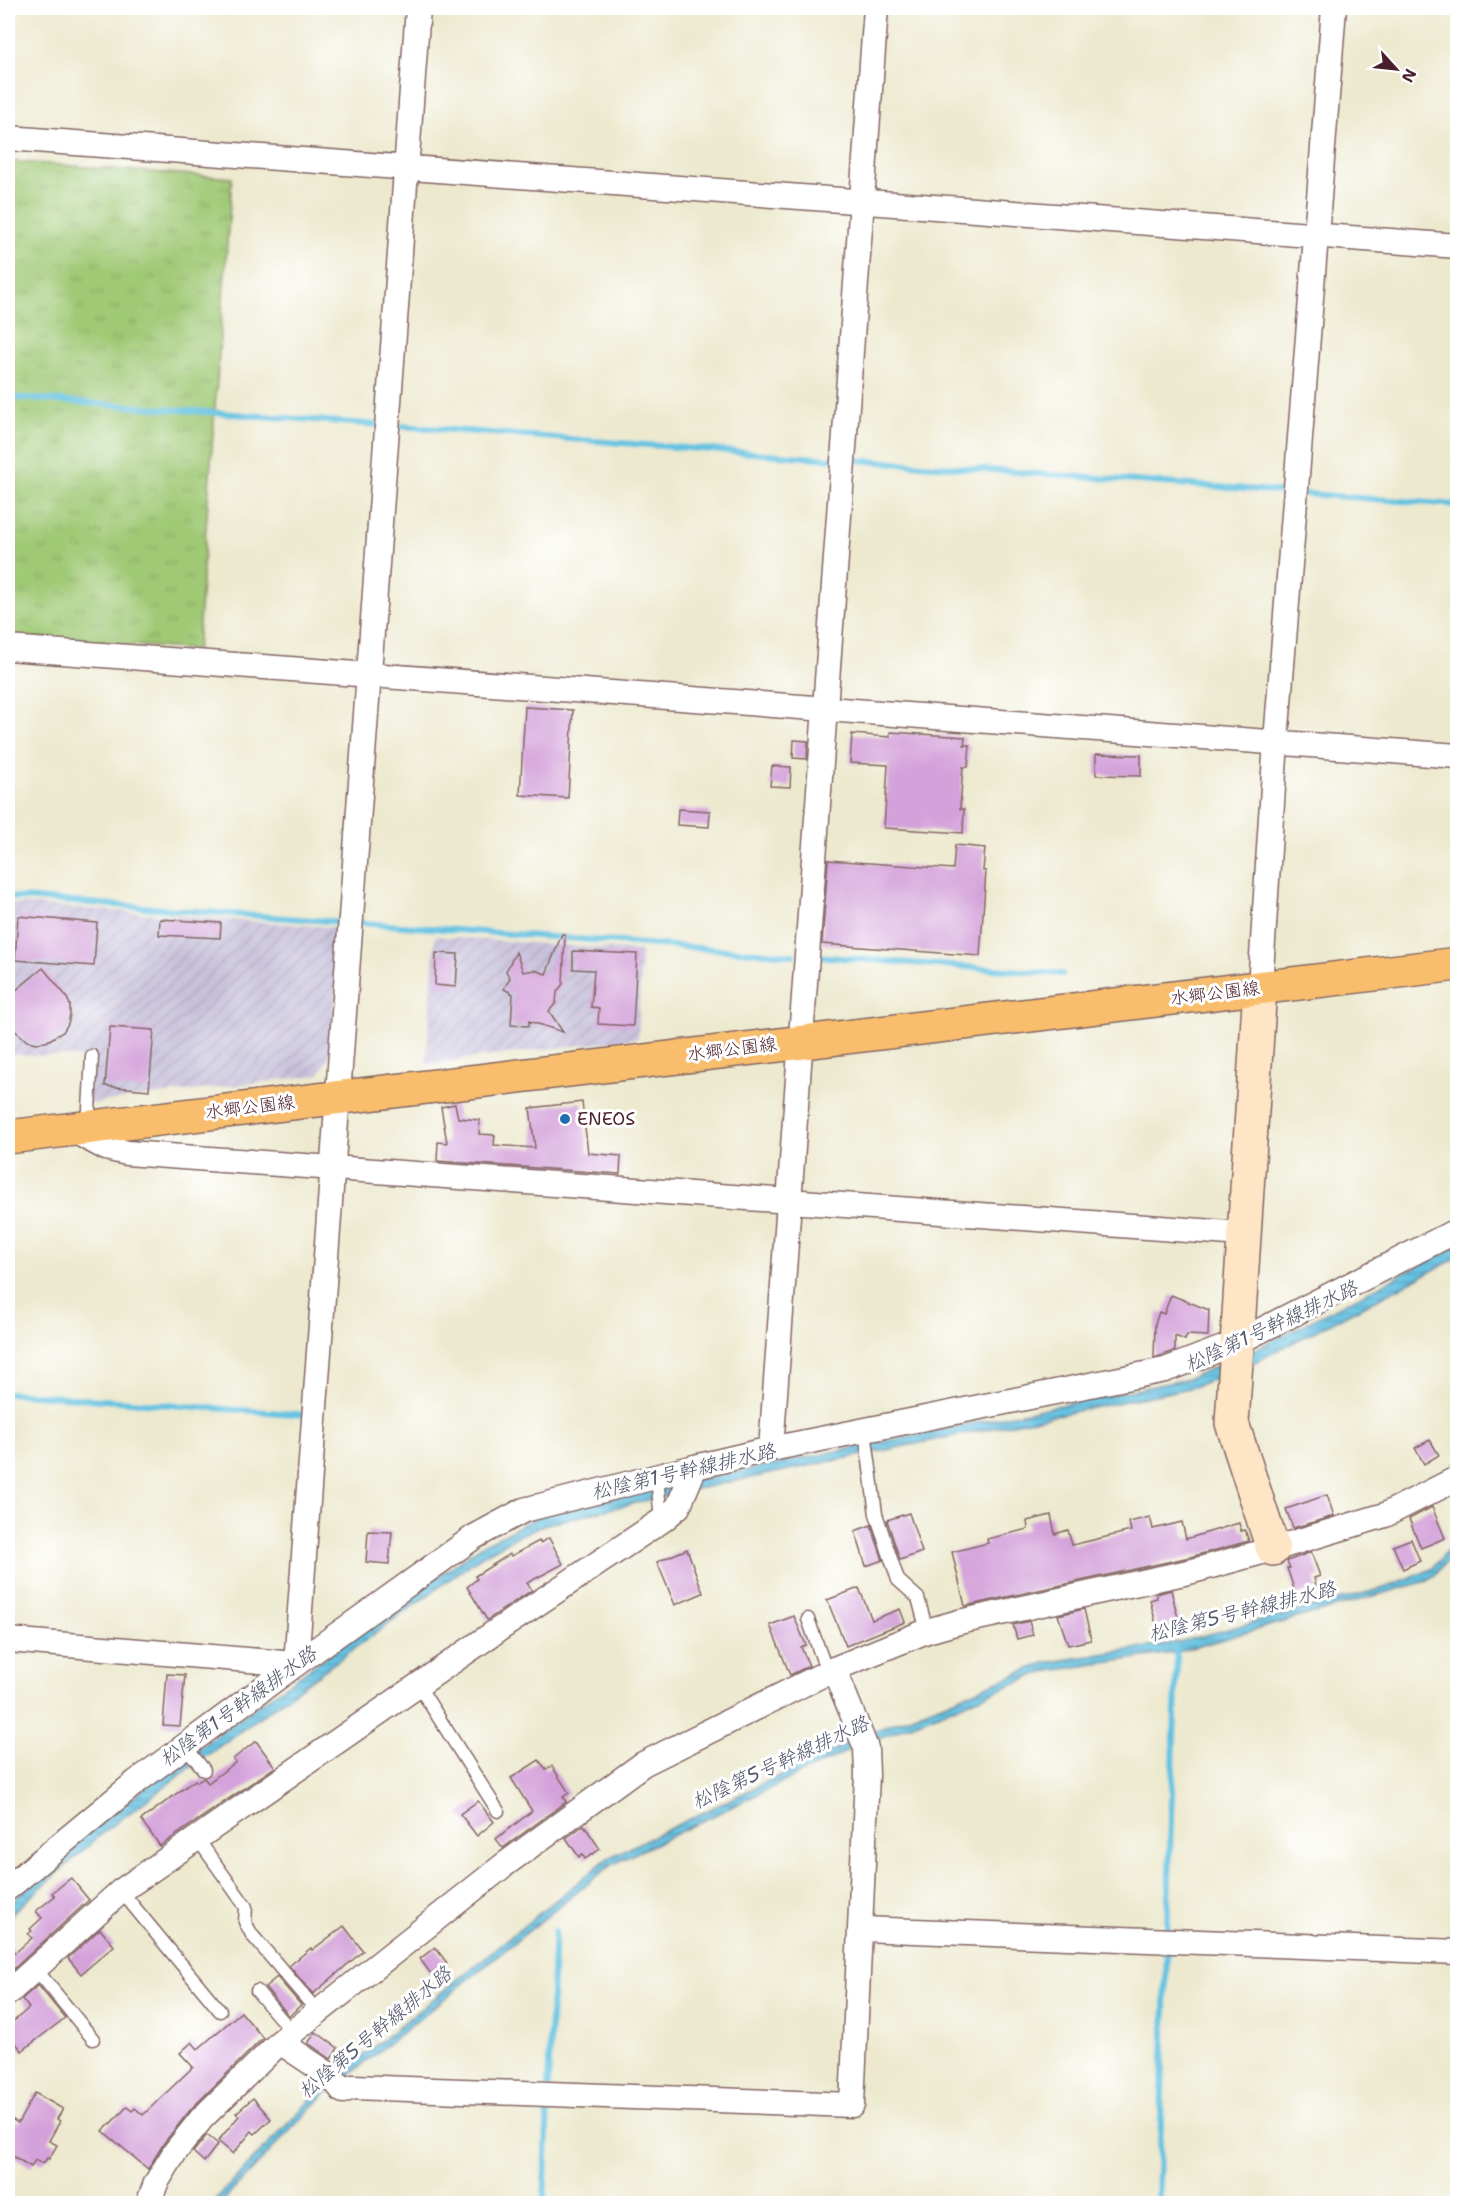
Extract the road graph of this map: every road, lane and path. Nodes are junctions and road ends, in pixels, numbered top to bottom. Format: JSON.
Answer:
{"nodes":[{"id":1,"x":418,"y":8,"type":"edge"},
{"id":2,"x":876,"y":8,"type":"edge"},
{"id":3,"x":1334,"y":8,"type":"edge"},
{"id":4,"x":8,"y":138,"type":"edge"},
{"id":5,"x":405,"y":168,"type":"junction"},
{"id":6,"x":861,"y":202,"type":"junction"},
{"id":7,"x":1315,"y":235,"type":"junction"},
{"id":8,"x":1458,"y":246,"type":"edge"},
{"id":9,"x":8,"y":648,"type":"edge"},
{"id":10,"x":369,"y":675,"type":"junction"},
{"id":11,"x":824,"y":710,"type":"junction"},
{"id":12,"x":1276,"y":741,"type":"junction"},
{"id":13,"x":1458,"y":756,"type":"edge"},
{"id":14,"x":1458,"y":964,"type":"edge"},
{"id":15,"x":1260,"y":987,"type":"junction"},
{"id":16,"x":800,"y":1041,"type":"junction"},
{"id":17,"x":92,"y":1056,"type":"dead end"},
{"id":18,"x":339,"y":1096,"type":"junction"},
{"id":19,"x":80,"y":1129,"type":"junction"},
{"id":20,"x":8,"y":1137,"type":"edge"},
{"id":21,"x":333,"y":1169,"type":"junction"},
{"id":22,"x":788,"y":1202,"type":"junction"},
{"id":23,"x":1458,"y":1230,"type":"edge"},
{"id":24,"x":1243,"y":1234,"type":"junction"},
{"id":25,"x":1235,"y":1357,"type":"junction"},
{"id":26,"x":865,"y":1434,"type":"junction"},
{"id":27,"x":771,"y":1449,"type":"junction"},
{"id":28,"x":1456,"y":1483,"type":"edge"},
{"id":29,"x":663,"y":1496,"type":"junction"},
{"id":30,"x":1273,"y":1549,"type":"junction"},
{"id":31,"x":808,"y":1619,"type":"dead end"},
{"id":32,"x":927,"y":1631,"type":"junction"},
{"id":33,"x":8,"y":1640,"type":"edge"},
{"id":34,"x":296,"y":1664,"type":"junction"},
{"id":35,"x":831,"y":1671,"type":"junction"},
{"id":36,"x":418,"y":1685,"type":"junction"},
{"id":37,"x":498,"y":1811,"type":"dead end"},
{"id":38,"x":197,"y":1838,"type":"junction"},
{"id":39,"x":8,"y":1888,"type":"edge"},
{"id":40,"x":121,"y":1891,"type":"junction"},
{"id":41,"x":861,"y":1929,"type":"junction"},
{"id":42,"x":1458,"y":1952,"type":"edge"},
{"id":43,"x":35,"y":1968,"type":"junction"},
{"id":44,"x":257,"y":1990,"type":"dead end"},
{"id":45,"x":8,"y":1993,"type":"edge"},
{"id":46,"x":220,"y":2011,"type":"dead end"},
{"id":47,"x":318,"y":2012,"type":"junction"},
{"id":48,"x":286,"y":2037,"type":"junction"},
{"id":49,"x":93,"y":2039,"type":"dead end"},
{"id":50,"x":148,"y":2204,"type":"edge"}],
"edges":[{"from":1,"to":5,"type":"street"},
{"from":2,"to":6,"type":"street"},
{"from":3,"to":7,"type":"street"},
{"from":4,"to":5,"type":"street"},
{"from":5,"to":6,"type":"street"},
{"from":5,"to":10,"type":"street"},
{"from":6,"to":7,"type":"street"},
{"from":6,"to":11,"type":"street"},
{"from":7,"to":8,"type":"street"},
{"from":7,"to":12,"type":"street"},
{"from":9,"to":10,"type":"street"},
{"from":10,"to":11,"type":"street"},
{"from":10,"to":18,"type":"street"},
{"from":11,"to":12,"type":"street"},
{"from":11,"to":16,"type":"street"},
{"from":12,"to":13,"type":"street"},
{"from":12,"to":15,"type":"street"},
{"from":14,"to":15,"type":"main road","name":"水郷公園線"},
{"from":15,"to":16,"type":"main road","name":"水郷公園線"},
{"from":15,"to":24,"type":"street"},
{"from":16,"to":18,"type":"main road","name":"水郷公園線"},
{"from":16,"to":22,"type":"street"},
{"from":17,"to":19,"type":"lane"},
{"from":18,"to":19,"type":"main road","name":"水郷公園線"},
{"from":18,"to":21,"type":"street"},
{"from":19,"to":20,"type":"main road","name":"水郷公園線"},
{"from":19,"to":21,"type":"street"},
{"from":21,"to":22,"type":"street"},
{"from":21,"to":34,"type":"street"},
{"from":22,"to":24,"type":"street"},
{"from":22,"to":27,"type":"street"},
{"from":23,"to":25,"type":"street"},
{"from":24,"to":25,"type":"street"},
{"from":25,"to":26,"type":"street"},
{"from":25,"to":30,"type":"street"},
{"from":26,"to":27,"type":"street"},
{"from":26,"to":32,"type":"lane"},
{"from":27,"to":29,"type":"street"},
{"from":28,"to":30,"type":"street"},
{"from":29,"to":34,"type":"street"},
{"from":29,"to":36,"type":"street"},
{"from":30,"to":32,"type":"street"},
{"from":31,"to":35,"type":"lane"},
{"from":32,"to":35,"type":"street"},
{"from":33,"to":34,"type":"street"},
{"from":34,"to":39,"type":"street"},
{"from":35,"to":41,"type":"street"},
{"from":35,"to":47,"type":"street"},
{"from":36,"to":37,"type":"lane"},
{"from":36,"to":38,"type":"street"},
{"from":38,"to":40,"type":"street"},
{"from":38,"to":47,"type":"lane"},
{"from":40,"to":43,"type":"street"},
{"from":40,"to":46,"type":"lane"},
{"from":41,"to":42,"type":"street"},
{"from":41,"to":48,"type":"street"},
{"from":43,"to":45,"type":"street"},
{"from":43,"to":49,"type":"lane"},
{"from":44,"to":48,"type":"lane"},
{"from":47,"to":48,"type":"street"},
{"from":48,"to":50,"type":"street"}]}
